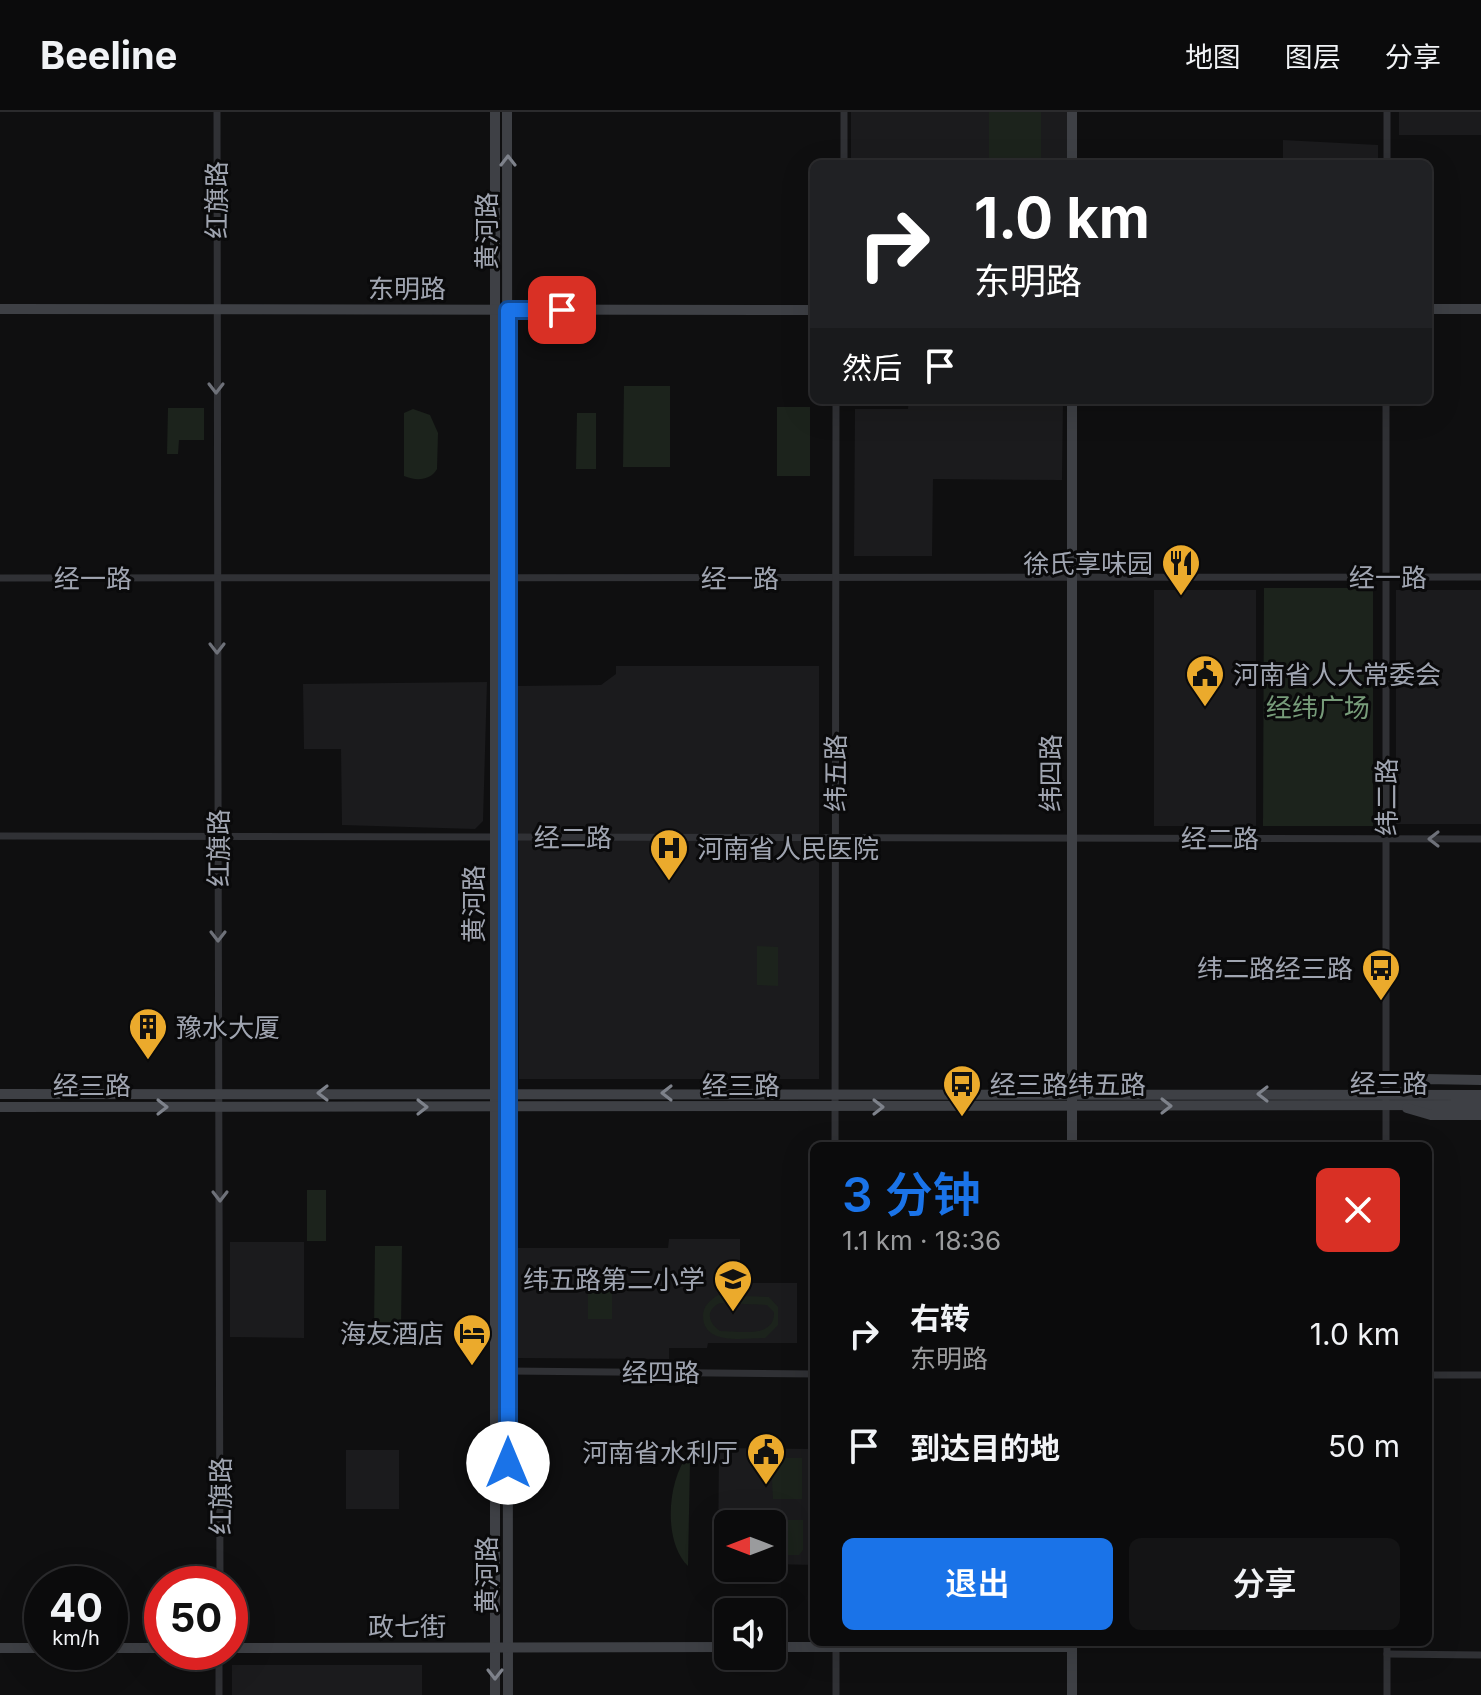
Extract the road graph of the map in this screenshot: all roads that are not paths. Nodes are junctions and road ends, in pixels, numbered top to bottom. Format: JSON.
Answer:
{"nodes":[{"id":1,"x":217,"y":112,"type":"edge"},
{"id":2,"x":495,"y":112,"type":"edge"},
{"id":3,"x":507,"y":112,"type":"edge"},
{"id":4,"x":844,"y":112,"type":"edge"},
{"id":5,"x":1072,"y":112,"type":"edge"},
{"id":6,"x":1387,"y":112,"type":"edge"},
{"id":7,"x":844,"y":160,"type":"edge"},
{"id":8,"x":1072,"y":160,"type":"edge"},
{"id":9,"x":1387,"y":160,"type":"edge"},
{"id":10,"x":0,"y":309,"type":"edge"},
{"id":11,"x":1432,"y":309,"type":"edge"},
{"id":12,"x":1481,"y":309,"type":"edge"},
{"id":13,"x":216,"y":310,"type":"junction"},
{"id":14,"x":495,"y":310,"type":"junction"},
{"id":15,"x":508,"y":310,"type":"junction"},
{"id":16,"x":810,"y":310,"type":"edge"},
{"id":17,"x":836,"y":404,"type":"edge"},
{"id":18,"x":1072,"y":404,"type":"edge"},
{"id":19,"x":1386,"y":404,"type":"edge"},
{"id":20,"x":1386,"y":577,"type":"junction"},
{"id":21,"x":1481,"y":577,"type":"edge"},
{"id":22,"x":0,"y":578,"type":"edge"},
{"id":23,"x":216,"y":578,"type":"junction"},
{"id":24,"x":494,"y":578,"type":"junction"},
{"id":25,"x":507,"y":578,"type":"junction"},
{"id":26,"x":835,"y":578,"type":"junction"},
{"id":27,"x":1072,"y":578,"type":"junction"},
{"id":28,"x":0,"y":836,"type":"edge"},
{"id":29,"x":218,"y":836,"type":"junction"},
{"id":30,"x":495,"y":837,"type":"junction"},
{"id":31,"x":508,"y":837,"type":"junction"},
{"id":32,"x":835,"y":837,"type":"junction"},
{"id":33,"x":1072,"y":838,"type":"junction"},
{"id":34,"x":1386,"y":839,"type":"junction"},
{"id":35,"x":1481,"y":839,"type":"edge"},
{"id":36,"x":1481,"y":1080,"type":"edge"},
{"id":37,"x":219,"y":1093,"type":"junction"},
{"id":38,"x":495,"y":1093,"type":"junction"},
{"id":39,"x":508,"y":1093,"type":"junction"},
{"id":40,"x":0,"y":1094,"type":"edge"},
{"id":41,"x":835,"y":1094,"type":"junction"},
{"id":42,"x":1072,"y":1094,"type":"junction"},
{"id":43,"x":1481,"y":1095,"type":"edge"},
{"id":44,"x":1392,"y":1099,"type":"junction"},
{"id":45,"x":1481,"y":1105,"type":"edge"},
{"id":46,"x":1072,"y":1106,"type":"junction"},
{"id":47,"x":0,"y":1107,"type":"edge"},
{"id":48,"x":220,"y":1107,"type":"junction"},
{"id":49,"x":495,"y":1107,"type":"junction"},
{"id":50,"x":508,"y":1107,"type":"junction"},
{"id":51,"x":835,"y":1107,"type":"junction"},
{"id":52,"x":1481,"y":1115,"type":"edge"},
{"id":53,"x":835,"y":1142,"type":"edge"},
{"id":54,"x":1072,"y":1142,"type":"edge"},
{"id":55,"x":1387,"y":1142,"type":"edge"},
{"id":56,"x":509,"y":1371,"type":"junction"},
{"id":57,"x":810,"y":1374,"type":"edge"},
{"id":58,"x":1432,"y":1375,"type":"edge"},
{"id":59,"x":1481,"y":1375,"type":"edge"},
{"id":60,"x":220,"y":1566,"type":"edge"},
{"id":61,"x":810,"y":1646,"type":"edge"},
{"id":62,"x":836,"y":1646,"type":"edge"},
{"id":63,"x":1072,"y":1646,"type":"edge"},
{"id":64,"x":1387,"y":1646,"type":"edge"},
{"id":65,"x":714,"y":1647,"type":"edge"},
{"id":66,"x":786,"y":1647,"type":"edge"},
{"id":67,"x":0,"y":1648,"type":"edge"},
{"id":68,"x":24,"y":1648,"type":"edge"},
{"id":69,"x":248,"y":1648,"type":"edge"},
{"id":70,"x":495,"y":1648,"type":"junction"},
{"id":71,"x":508,"y":1648,"type":"junction"},
{"id":72,"x":1387,"y":1654,"type":"junction"},
{"id":73,"x":1481,"y":1655,"type":"edge"},
{"id":74,"x":219,"y":1670,"type":"edge"},
{"id":75,"x":219,"y":1695,"type":"edge"},
{"id":76,"x":495,"y":1695,"type":"edge"},
{"id":77,"x":508,"y":1695,"type":"edge"},
{"id":78,"x":836,"y":1695,"type":"edge"},
{"id":79,"x":1072,"y":1695,"type":"edge"},
{"id":80,"x":1387,"y":1695,"type":"edge"}],
"edges":[{"from":1,"to":13,"type":"street","name":"红旗路"},
{"from":2,"to":14,"type":"main road","name":"黄河路"},
{"from":15,"to":3,"type":"main road","name":"黄河路","one_way":true},
{"from":4,"to":7,"type":"street"},
{"from":5,"to":8,"type":"main road"},
{"from":6,"to":9,"type":"street"},
{"from":10,"to":13,"type":"main road","name":"东明路"},
{"from":11,"to":12,"type":"main road"},
{"from":13,"to":14,"type":"main road","name":"东明路"},
{"from":13,"to":23,"type":"street","name":"红旗路","one_way":true},
{"from":14,"to":15,"type":"main road","name":"东明路"},
{"from":14,"to":24,"type":"main road","name":"黄河路"},
{"from":15,"to":16,"type":"main road","name":"东明路"},
{"from":15,"to":25,"type":"main road","name":"黄河路"},
{"from":17,"to":26,"type":"street","name":"纬五路"},
{"from":18,"to":27,"type":"main road","name":"纬四路"},
{"from":19,"to":20,"type":"street","name":"纬二路"},
{"from":20,"to":21,"type":"street","name":"经一路"},
{"from":20,"to":27,"type":"street","name":"经一路"},
{"from":20,"to":34,"type":"street","name":"纬二路"},
{"from":22,"to":23,"type":"street","name":"经一路"},
{"from":23,"to":24,"type":"street","name":"经一路"},
{"from":23,"to":29,"type":"street","name":"红旗路","one_way":true},
{"from":24,"to":25,"type":"street","name":"经一路"},
{"from":24,"to":30,"type":"main road","name":"黄河路"},
{"from":25,"to":26,"type":"street","name":"经一路"},
{"from":25,"to":31,"type":"main road","name":"黄河路"},
{"from":26,"to":27,"type":"street","name":"经一路"},
{"from":26,"to":32,"type":"street","name":"纬五路"},
{"from":27,"to":33,"type":"main road","name":"纬四路"},
{"from":28,"to":29,"type":"street","name":"经二路"},
{"from":29,"to":30,"type":"street","name":"经二路"},
{"from":29,"to":37,"type":"street","name":"红旗路","one_way":true},
{"from":30,"to":31,"type":"street","name":"经二路"},
{"from":30,"to":38,"type":"main road","name":"黄河路"},
{"from":31,"to":32,"type":"street","name":"经二路"},
{"from":31,"to":39,"type":"main road","name":"黄河路"},
{"from":32,"to":33,"type":"street","name":"经二路"},
{"from":32,"to":41,"type":"street","name":"纬五路"},
{"from":33,"to":34,"type":"street","name":"经二路"},
{"from":33,"to":42,"type":"main road","name":"纬四路"},
{"from":35,"to":34,"type":"street","name":"经二路","one_way":true},
{"from":34,"to":44,"type":"street","name":"纬二路"},
{"from":36,"to":44,"type":"main road"},
{"from":38,"to":37,"type":"main road","name":"经三路","one_way":true},
{"from":37,"to":40,"type":"main road","name":"经三路"},
{"from":37,"to":48,"type":"street","name":"红旗路"},
{"from":38,"to":39,"type":"main road","name":"经三路"},
{"from":38,"to":49,"type":"main road","name":"黄河路"},
{"from":41,"to":39,"type":"main road","name":"经三路","one_way":true},
{"from":39,"to":50,"type":"main road","name":"黄河路"},
{"from":41,"to":42,"type":"main road","name":"经三路"},
{"from":41,"to":51,"type":"street","name":"纬五路"},
{"from":44,"to":42,"type":"main road","name":"经三路","one_way":true},
{"from":42,"to":46,"type":"main road","name":"纬四路"},
{"from":43,"to":44,"type":"main road","name":"经三路"},
{"from":44,"to":45,"type":"main road","name":"经三路"},
{"from":46,"to":44,"type":"main road","name":"经三路","one_way":true},
{"from":44,"to":52,"type":"main road"},
{"from":44,"to":55,"type":"street","name":"纬二路"},
{"from":51,"to":46,"type":"main road","name":"经三路","one_way":true},
{"from":46,"to":54,"type":"main road","name":"纬四路"},
{"from":47,"to":48,"type":"main road","name":"经三路","one_way":true},
{"from":48,"to":49,"type":"main road","name":"经三路","one_way":true},
{"from":48,"to":60,"type":"street","name":"红旗路","one_way":true},
{"from":49,"to":50,"type":"main road","name":"经三路"},
{"from":49,"to":70,"type":"main road","name":"黄河路"},
{"from":50,"to":51,"type":"main road","name":"经三路"},
{"from":50,"to":56,"type":"main road","name":"黄河路"},
{"from":51,"to":53,"type":"street","name":"纬五路"},
{"from":56,"to":57,"type":"street","name":"经四路"},
{"from":56,"to":71,"type":"main road","name":"黄河路"},
{"from":58,"to":59,"type":"street"},
{"from":61,"to":66,"type":"main road"},
{"from":62,"to":78,"type":"street"},
{"from":63,"to":79,"type":"main road"},
{"from":64,"to":72,"type":"street"},
{"from":65,"to":71,"type":"main road","name":"政七街"},
{"from":67,"to":68,"type":"main road"},
{"from":69,"to":70,"type":"main road","name":"政七街"},
{"from":70,"to":71,"type":"main road","name":"政七街"},
{"from":70,"to":76,"type":"main road","name":"黄河路","one_way":true},
{"from":71,"to":77,"type":"main road","name":"黄河路"},
{"from":72,"to":73,"type":"street"},
{"from":72,"to":80,"type":"street"},
{"from":74,"to":75,"type":"street"}]}
